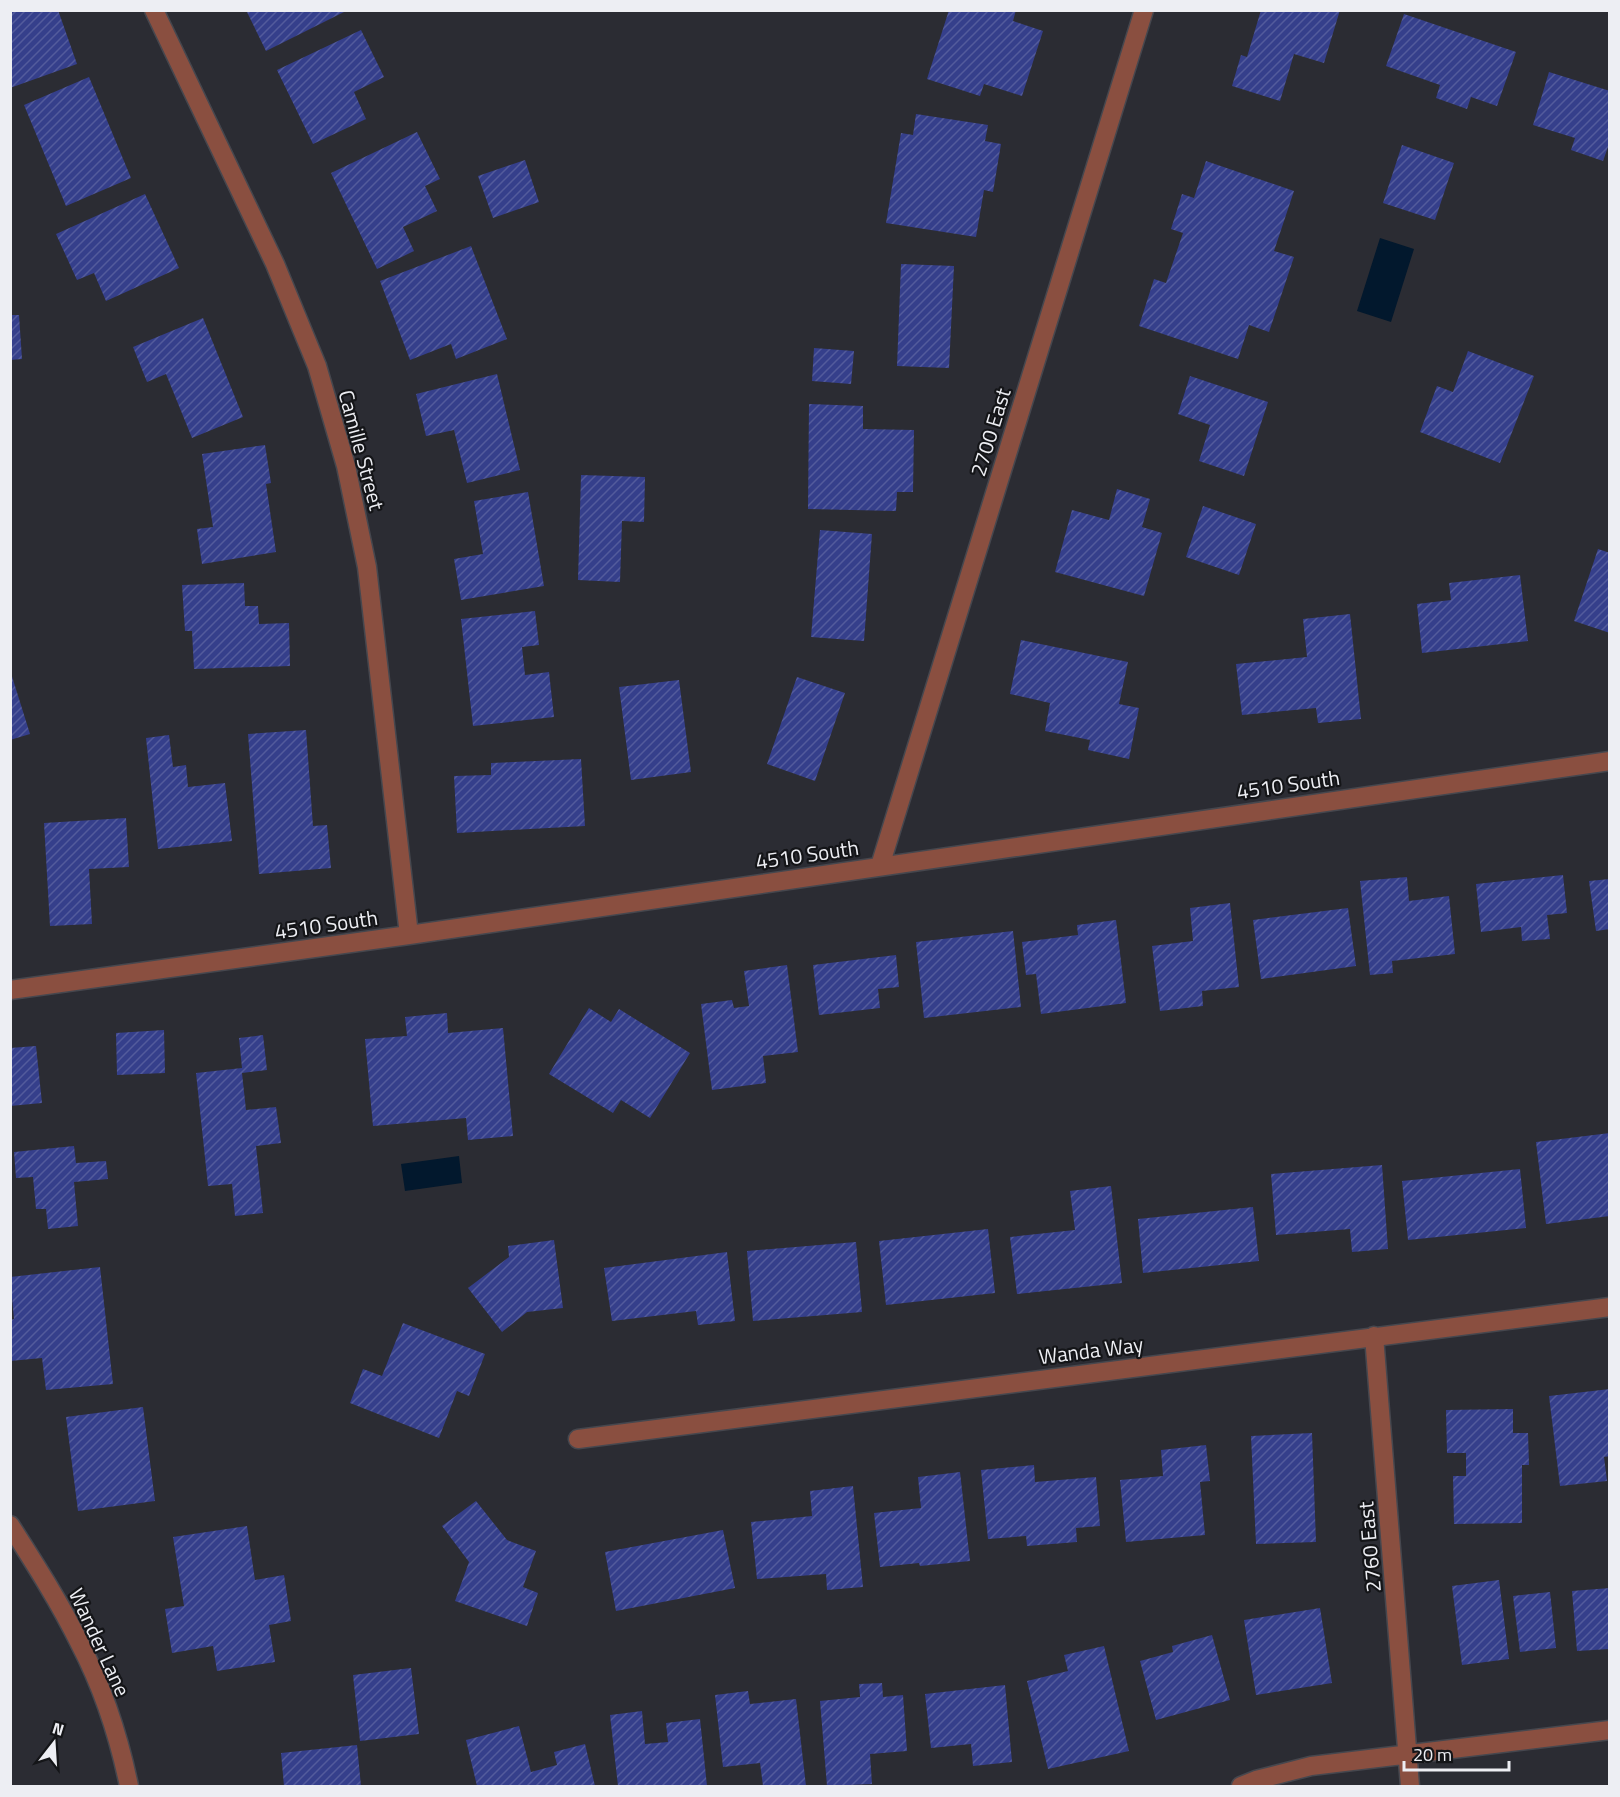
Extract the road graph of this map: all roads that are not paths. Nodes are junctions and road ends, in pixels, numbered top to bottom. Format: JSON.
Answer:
{"nodes":[{"id":1,"x":154,"y":10,"type":"edge"},
{"id":2,"x":1144,"y":10,"type":"edge"},
{"id":3,"x":1610,"y":761,"type":"edge"},
{"id":4,"x":880,"y":866,"type":"junction"},
{"id":5,"x":409,"y":935,"type":"junction"},
{"id":6,"x":10,"y":990,"type":"edge"},
{"id":7,"x":1610,"y":1307,"type":"edge"},
{"id":8,"x":1374,"y":1336,"type":"junction"},
{"id":9,"x":578,"y":1439,"type":"dead end"},
{"id":10,"x":10,"y":1525,"type":"edge"},
{"id":11,"x":1610,"y":1730,"type":"edge"},
{"id":12,"x":1408,"y":1755,"type":"junction"},
{"id":13,"x":129,"y":1786,"type":"edge"},
{"id":14,"x":1241,"y":1786,"type":"edge"},
{"id":15,"x":1410,"y":1786,"type":"edge"}],
"edges":[{"from":1,"to":5,"type":"street","name":"Camille Street"},
{"from":2,"to":4,"type":"street","name":"2700 East"},
{"from":3,"to":4,"type":"street","name":"4510 South"},
{"from":4,"to":5,"type":"street","name":"4510 South"},
{"from":5,"to":6,"type":"street","name":"4510 South"},
{"from":7,"to":8,"type":"street","name":"Wanda Way"},
{"from":8,"to":9,"type":"street","name":"Wanda Way"},
{"from":8,"to":12,"type":"street","name":"2760 East"},
{"from":10,"to":13,"type":"street","name":"Wander Lane"},
{"from":11,"to":12,"type":"street"},
{"from":12,"to":14,"type":"street"},
{"from":12,"to":15,"type":"street","name":"2760 East"}]}
